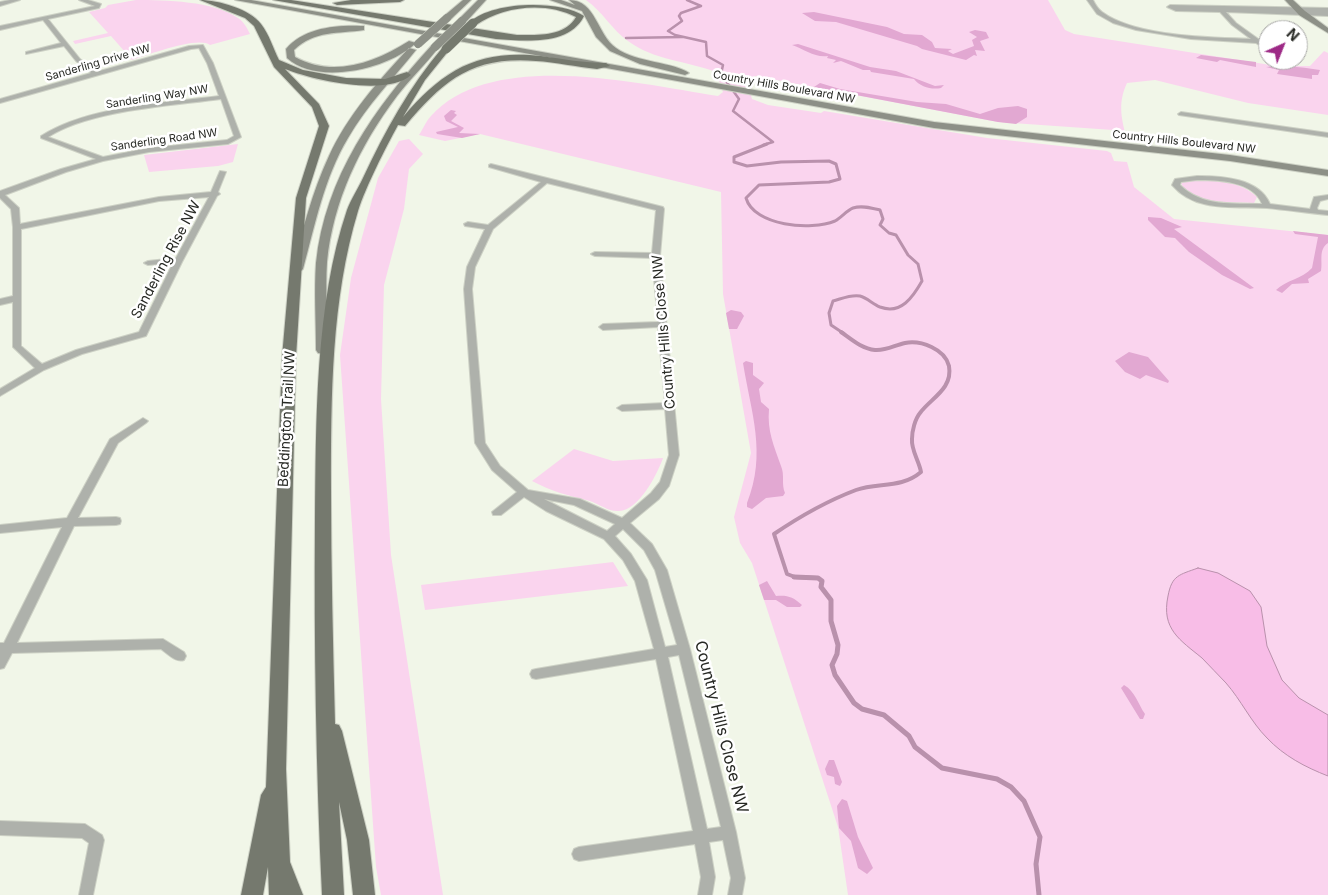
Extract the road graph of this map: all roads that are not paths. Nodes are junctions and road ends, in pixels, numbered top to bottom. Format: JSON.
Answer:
{"nodes":[{"id":1,"x":17,"y":0,"type":"edge"},
{"id":2,"x":82,"y":0,"type":"edge"},
{"id":3,"x":204,"y":0,"type":"edge"},
{"id":4,"x":239,"y":0,"type":"edge"},
{"id":5,"x":277,"y":0,"type":"edge"},
{"id":6,"x":303,"y":0,"type":"edge"},
{"id":7,"x":400,"y":0,"type":"edge"},
{"id":8,"x":467,"y":0,"type":"edge"},
{"id":9,"x":482,"y":0,"type":"edge"},
{"id":10,"x":554,"y":0,"type":"edge"},
{"id":11,"x":573,"y":0,"type":"edge"},
{"id":12,"x":1090,"y":0,"type":"edge"},
{"id":13,"x":1212,"y":0,"type":"edge"},
{"id":14,"x":1290,"y":0,"type":"edge"},
{"id":15,"x":0,"y":4,"type":"edge"},
{"id":16,"x":1220,"y":9,"type":"junction"},
{"id":17,"x":1300,"y":11,"type":"junction"},
{"id":18,"x":588,"y":12,"type":"junction"},
{"id":19,"x":1328,"y":12,"type":"edge"},
{"id":20,"x":372,"y":17,"type":"junction"},
{"id":21,"x":45,"y":20,"type":"junction"},
{"id":22,"x":0,"y":28,"type":"edge"},
{"id":23,"x":1328,"y":31,"type":"edge"},
{"id":24,"x":436,"y":35,"type":"junction"},
{"id":25,"x":1256,"y":41,"type":"joint"},
{"id":26,"x":64,"y":44,"type":"junction"},
{"id":27,"x":415,"y":44,"type":"junction"},
{"id":28,"x":201,"y":46,"type":"joint"},
{"id":29,"x":440,"y":48,"type":"junction"},
{"id":30,"x":28,"y":53,"type":"dead end"},
{"id":31,"x":272,"y":54,"type":"junction"},
{"id":32,"x":606,"y":66,"type":"junction"},
{"id":33,"x":95,"y":74,"type":"junction"},
{"id":34,"x":408,"y":75,"type":"junction"},
{"id":35,"x":701,"y":80,"type":"junction"},
{"id":36,"x":384,"y":82,"type":"junction"},
{"id":37,"x":765,"y":92,"type":"junction"},
{"id":38,"x":222,"y":97,"type":"junction"},
{"id":39,"x":0,"y":101,"type":"edge"},
{"id":40,"x":1182,"y":114,"type":"dead end"},
{"id":41,"x":1328,"y":135,"type":"edge"},
{"id":42,"x":103,"y":159,"type":"junction"},
{"id":43,"x":376,"y":159,"type":"junction"},
{"id":44,"x":490,"y":166,"type":"dead end"},
{"id":45,"x":1328,"y":166,"type":"edge"},
{"id":46,"x":222,"y":172,"type":"dead end"},
{"id":47,"x":1328,"y":173,"type":"edge"},
{"id":48,"x":546,"y":181,"type":"junction"},
{"id":49,"x":0,"y":194,"type":"edge"},
{"id":50,"x":216,"y":194,"type":"junction"},
{"id":51,"x":1328,"y":198,"type":"edge"},
{"id":52,"x":1267,"y":206,"type":"junction"},
{"id":53,"x":1315,"y":212,"type":"junction"},
{"id":54,"x":1328,"y":214,"type":"edge"},
{"id":55,"x":468,"y":224,"type":"dead end"},
{"id":56,"x":18,"y":227,"type":"junction"},
{"id":57,"x":490,"y":228,"type":"junction"},
{"id":58,"x":595,"y":254,"type":"dead end"},
{"id":59,"x":656,"y":256,"type":"junction"},
{"id":60,"x":179,"y":260,"type":"junction"},
{"id":61,"x":148,"y":263,"type":"dead end"},
{"id":62,"x":294,"y":280,"type":"junction"},
{"id":63,"x":17,"y":298,"type":"junction"},
{"id":64,"x":0,"y":302,"type":"edge"},
{"id":65,"x":662,"y":324,"type":"junction"},
{"id":66,"x":603,"y":327,"type":"dead end"},
{"id":67,"x":41,"y":368,"type":"junction"},
{"id":68,"x":0,"y":393,"type":"edge"},
{"id":69,"x":670,"y":406,"type":"junction"},
{"id":70,"x":622,"y":408,"type":"dead end"},
{"id":71,"x":143,"y":421,"type":"dead end"},
{"id":72,"x":323,"y":453,"type":"junction"},
{"id":73,"x":524,"y":492,"type":"junction"},
{"id":74,"x":497,"y":512,"type":"dead end"},
{"id":75,"x":70,"y":522,"type":"junction"},
{"id":76,"x":116,"y":522,"type":"dead end"},
{"id":77,"x":623,"y":524,"type":"junction"},
{"id":78,"x":0,"y":529,"type":"edge"},
{"id":79,"x":608,"y":536,"type":"junction"},
{"id":80,"x":4,"y":648,"type":"edge"},
{"id":81,"x":684,"y":649,"type":"junction"},
{"id":82,"x":661,"y":653,"type":"junction"},
{"id":83,"x":180,"y":656,"type":"dead end"},
{"id":84,"x":0,"y":664,"type":"edge"},
{"id":85,"x":536,"y":674,"type":"dead end"},
{"id":86,"x":325,"y":701,"type":"junction"},
{"id":87,"x":276,"y":769,"type":"junction"},
{"id":88,"x":0,"y":828,"type":"edge"},
{"id":89,"x":729,"y":832,"type":"junction"},
{"id":90,"x":701,"y":835,"type":"junction"},
{"id":91,"x":579,"y":854,"type":"dead end"},
{"id":92,"x":280,"y":857,"type":"junction"},
{"id":93,"x":86,"y":895,"type":"edge"},
{"id":94,"x":252,"y":895,"type":"edge"},
{"id":95,"x":280,"y":895,"type":"edge"},
{"id":96,"x":292,"y":895,"type":"edge"},
{"id":97,"x":333,"y":895,"type":"edge"},
{"id":98,"x":364,"y":895,"type":"edge"},
{"id":99,"x":705,"y":895,"type":"edge"},
{"id":100,"x":735,"y":895,"type":"edge"}],
"edges":[{"from":1,"to":15,"type":"street"},
{"from":2,"to":21,"type":"street"},
{"from":3,"to":31,"type":"main road"},
{"from":4,"to":24,"type":"main road","name":"Country Hills Boulevard NW"},
{"from":5,"to":20,"type":"main road","name":"Country Hills Boulevard NW"},
{"from":6,"to":7,"type":"main road"},
{"from":8,"to":27,"type":"main road","bridge":true},
{"from":9,"to":29,"type":"main road","bridge":true},
{"from":10,"to":18,"type":"main road"},
{"from":11,"to":18,"type":"main road"},
{"from":12,"to":25,"type":"street"},
{"from":13,"to":16,"type":"street"},
{"from":14,"to":17,"type":"main road"},
{"from":16,"to":16,"type":"street"},
{"from":16,"to":17,"type":"street"},
{"from":16,"to":25,"type":"street"},
{"from":17,"to":19,"type":"street"},
{"from":17,"to":23,"type":"main road"},
{"from":18,"to":35,"type":"main road"},
{"from":20,"to":29,"type":"main road","bridge":true},
{"from":20,"to":35,"type":"main road","name":"Country Hills Boulevard NW"},
{"from":21,"to":22,"type":"street"},
{"from":21,"to":26,"type":"street"},
{"from":24,"to":27,"type":"main road"},
{"from":24,"to":32,"type":"main road","name":"Country Hills Boulevard NW"},
{"from":26,"to":30,"type":"street"},
{"from":26,"to":33,"type":"street"},
{"from":27,"to":36,"type":"main road","name":"Beddington Trail NW"},
{"from":28,"to":33,"type":"street","name":"Sanderling Drive NW"},
{"from":28,"to":38,"type":"street","name":"Sanderling Road NW"},
{"from":29,"to":34,"type":"main road"},
{"from":29,"to":43,"type":"main road"},
{"from":31,"to":36,"type":"main road"},
{"from":31,"to":62,"type":"main road"},
{"from":32,"to":35,"type":"main road","name":"Country Hills Boulevard NW"},
{"from":32,"to":43,"type":"main road"},
{"from":33,"to":39,"type":"street","name":"Sanderling Drive NW"},
{"from":34,"to":36,"type":"main road"},
{"from":34,"to":72,"type":"main road"},
{"from":35,"to":37,"type":"main road","name":"Country Hills Boulevard NW"},
{"from":36,"to":62,"type":"main road","name":"Beddington Trail NW"},
{"from":37,"to":45,"type":"main road","name":"Country Hills Boulevard NW"},
{"from":37,"to":47,"type":"main road","name":"Country Hills Boulevard NW"},
{"from":38,"to":42,"type":"street","name":"Sanderling Road NW"},
{"from":38,"to":42,"type":"street","name":"Sanderling Way NW"},
{"from":40,"to":41,"type":"street"},
{"from":42,"to":49,"type":"street","name":"Sanderling Road NW"},
{"from":43,"to":72,"type":"main road"},
{"from":44,"to":48,"type":"street"},
{"from":46,"to":50,"type":"street","name":"Sanderling Rise NW"},
{"from":48,"to":57,"type":"street","name":"Country Hills Close NW"},
{"from":48,"to":59,"type":"street","name":"Country Hills Close NW"},
{"from":49,"to":56,"type":"street"},
{"from":50,"to":56,"type":"street","name":"Sanderling Rise NW"},
{"from":50,"to":60,"type":"street","name":"Sanderling Rise NW"},
{"from":51,"to":53,"type":"street"},
{"from":52,"to":52,"type":"street"},
{"from":52,"to":53,"type":"street"},
{"from":53,"to":54,"type":"street"},
{"from":55,"to":57,"type":"street"},
{"from":56,"to":63,"type":"street"},
{"from":57,"to":73,"type":"street","name":"Country Hills Close NW"},
{"from":58,"to":59,"type":"street"},
{"from":59,"to":65,"type":"street","name":"Country Hills Close NW"},
{"from":60,"to":61,"type":"street"},
{"from":60,"to":67,"type":"street","name":"Sanderling Rise NW"},
{"from":62,"to":87,"type":"main road","name":"Beddington Trail NW"},
{"from":63,"to":64,"type":"street"},
{"from":63,"to":67,"type":"street"},
{"from":65,"to":66,"type":"street"},
{"from":65,"to":69,"type":"street","name":"Country Hills Close NW"},
{"from":67,"to":68,"type":"street","name":"Sanderling Rise NW"},
{"from":69,"to":70,"type":"street"},
{"from":69,"to":77,"type":"street","name":"Country Hills Close NW"},
{"from":71,"to":75,"type":"street"},
{"from":72,"to":86,"type":"main road"},
{"from":73,"to":74,"type":"street"},
{"from":73,"to":77,"type":"street","name":"Country Hills Close NW"},
{"from":73,"to":79,"type":"street","name":"Country Hills Close NW"},
{"from":75,"to":76,"type":"street"},
{"from":75,"to":78,"type":"street"},
{"from":75,"to":80,"type":"street"},
{"from":77,"to":79,"type":"street","name":"Country Hills Close NW"},
{"from":77,"to":81,"type":"street","name":"Country Hills Close NW"},
{"from":79,"to":82,"type":"street","name":"Country Hills Close NW"},
{"from":80,"to":83,"type":"street"},
{"from":80,"to":84,"type":"street"},
{"from":81,"to":82,"type":"street"},
{"from":81,"to":89,"type":"street","name":"Country Hills Close NW"},
{"from":82,"to":85,"type":"street"},
{"from":82,"to":90,"type":"street","name":"Country Hills Close NW"},
{"from":86,"to":97,"type":"main road"},
{"from":86,"to":98,"type":"main road"},
{"from":87,"to":92,"type":"main road","name":"Beddington Trail NW"},
{"from":87,"to":94,"type":"main road"},
{"from":88,"to":93,"type":"street"},
{"from":89,"to":90,"type":"street"},
{"from":89,"to":100,"type":"street","name":"Country Hills Close NW"},
{"from":90,"to":91,"type":"street"},
{"from":90,"to":99,"type":"street","name":"Country Hills Close NW"},
{"from":92,"to":95,"type":"main road","name":"Beddington Trail NW"},
{"from":92,"to":96,"type":"main road"}]}
